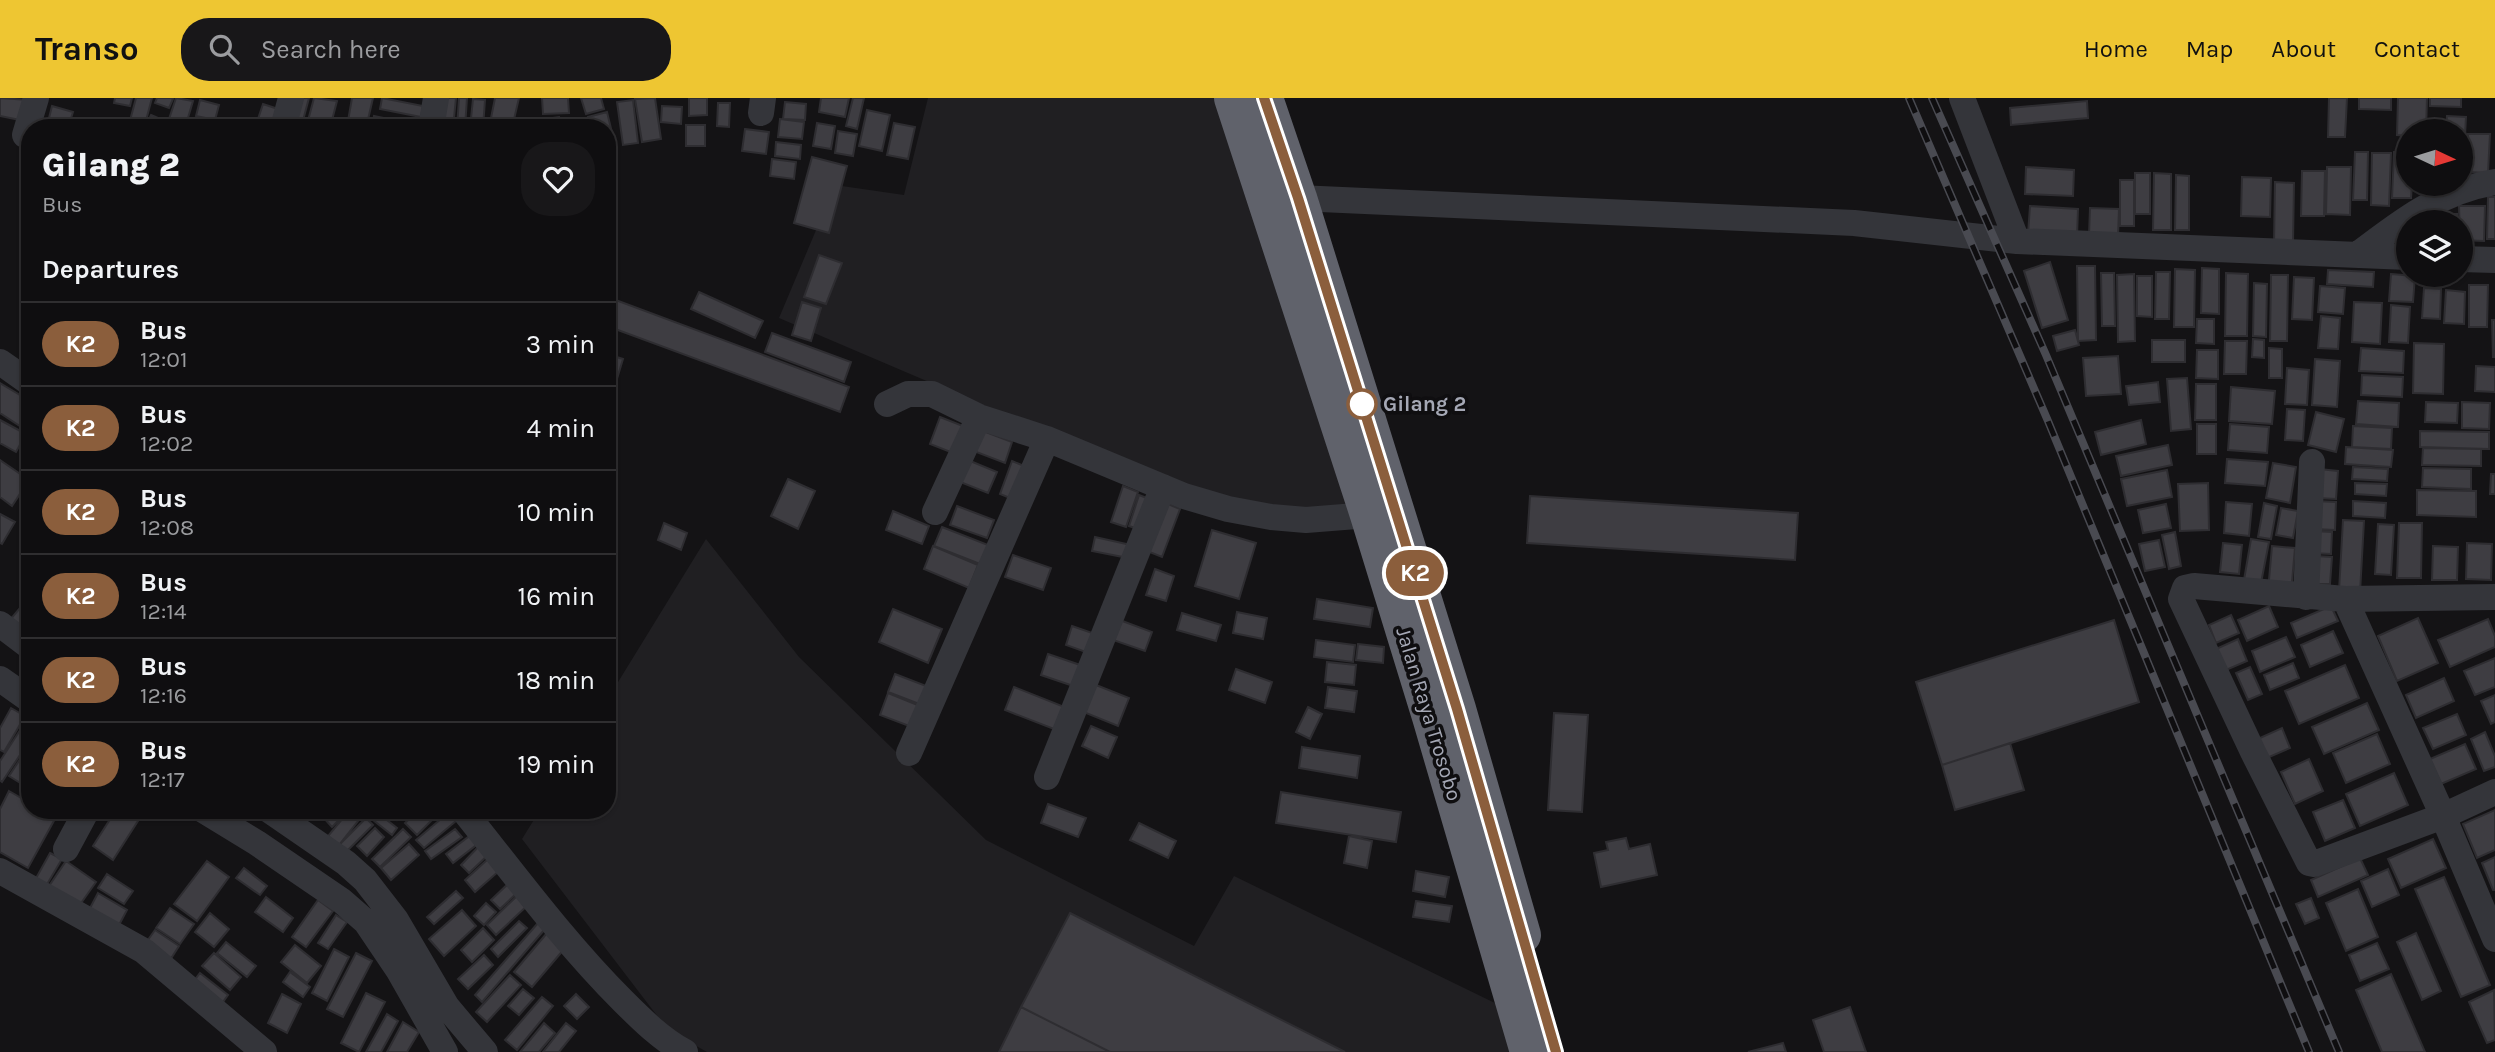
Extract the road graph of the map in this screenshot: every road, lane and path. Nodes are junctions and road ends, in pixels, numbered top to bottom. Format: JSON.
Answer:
{"nodes":[{"id":1,"x":36,"y":98,"type":"edge"},
{"id":2,"x":291,"y":98,"type":"edge"},
{"id":3,"x":436,"y":98,"type":"edge"},
{"id":4,"x":1233,"y":98,"type":"edge"},
{"id":5,"x":1264,"y":98,"type":"edge"},
{"id":6,"x":1962,"y":98,"type":"edge"},
{"id":7,"x":30,"y":119,"type":"edge"},
{"id":8,"x":285,"y":119,"type":"edge"},
{"id":9,"x":432,"y":119,"type":"edge"},
{"id":10,"x":2495,"y":182,"type":"edge"},
{"id":11,"x":1298,"y":198,"type":"junction"},
{"id":12,"x":2017,"y":241,"type":"junction"},
{"id":13,"x":2357,"y":255,"type":"junction"},
{"id":14,"x":2396,"y":257,"type":"edge"},
{"id":15,"x":2473,"y":259,"type":"edge"},
{"id":16,"x":2495,"y":260,"type":"edge"},
{"id":17,"x":0,"y":362,"type":"edge"},
{"id":18,"x":21,"y":377,"type":"edge"},
{"id":19,"x":887,"y":404,"type":"dead end"},
{"id":20,"x":979,"y":417,"type":"junction"},
{"id":21,"x":1048,"y":439,"type":"junction"},
{"id":22,"x":2312,"y":462,"type":"dead end"},
{"id":23,"x":1163,"y":487,"type":"junction"},
{"id":24,"x":935,"y":512,"type":"dead end"},
{"id":25,"x":1369,"y":516,"type":"junction"},
{"id":26,"x":2306,"y":597,"type":"junction"},
{"id":27,"x":2495,"y":597,"type":"edge"},
{"id":28,"x":2345,"y":599,"type":"junction"},
{"id":29,"x":0,"y":624,"type":"edge"},
{"id":30,"x":21,"y":640,"type":"edge"},
{"id":31,"x":0,"y":679,"type":"edge"},
{"id":32,"x":21,"y":694,"type":"edge"},
{"id":33,"x":909,"y":753,"type":"dead end"},
{"id":34,"x":1047,"y":777,"type":"dead end"},
{"id":35,"x":2495,"y":792,"type":"edge"},
{"id":36,"x":2443,"y":816,"type":"junction"},
{"id":37,"x":82,"y":819,"type":"edge"},
{"id":38,"x":218,"y":819,"type":"edge"},
{"id":39,"x":282,"y":819,"type":"edge"},
{"id":40,"x":470,"y":819,"type":"edge"},
{"id":41,"x":66,"y":849,"type":"dead end"},
{"id":42,"x":0,"y":871,"type":"edge"},
{"id":43,"x":2495,"y":939,"type":"edge"},
{"id":44,"x":264,"y":1052,"type":"edge"},
{"id":45,"x":445,"y":1052,"type":"edge"},
{"id":46,"x":485,"y":1052,"type":"edge"},
{"id":47,"x":685,"y":1052,"type":"edge"},
{"id":48,"x":1529,"y":1052,"type":"edge"},
{"id":49,"x":1556,"y":1052,"type":"edge"}],
"edges":[{"from":1,"to":7,"type":"street"},
{"from":2,"to":8,"type":"street"},
{"from":3,"to":9,"type":"street"},
{"from":4,"to":25,"type":"highway","name":"Jalan Raya Trosobo"},
{"from":5,"to":11,"type":"highway","name":"Jalan Raya Trosobo"},
{"from":6,"to":12,"type":"street"},
{"from":10,"to":13,"type":"street"},
{"from":11,"to":12,"type":"street"},
{"from":11,"to":49,"type":"highway","name":"Jalan Raya Trosobo"},
{"from":12,"to":13,"type":"street"},
{"from":13,"to":14,"type":"street"},
{"from":15,"to":16,"type":"street"},
{"from":17,"to":18,"type":"street"},
{"from":19,"to":20,"type":"street"},
{"from":20,"to":21,"type":"street"},
{"from":20,"to":24,"type":"street"},
{"from":21,"to":23,"type":"street"},
{"from":21,"to":33,"type":"street"},
{"from":22,"to":26,"type":"street"},
{"from":23,"to":25,"type":"street"},
{"from":23,"to":34,"type":"street"},
{"from":25,"to":48,"type":"highway","name":"Jalan Raya Trosobo"},
{"from":26,"to":28,"type":"street"},
{"from":26,"to":36,"type":"street"},
{"from":27,"to":28,"type":"street"},
{"from":28,"to":36,"type":"street"},
{"from":29,"to":30,"type":"street"},
{"from":31,"to":32,"type":"street"},
{"from":35,"to":36,"type":"street"},
{"from":36,"to":43,"type":"street"},
{"from":37,"to":41,"type":"street"},
{"from":38,"to":45,"type":"street"},
{"from":39,"to":46,"type":"street"},
{"from":40,"to":47,"type":"street"},
{"from":42,"to":44,"type":"street"}]}
